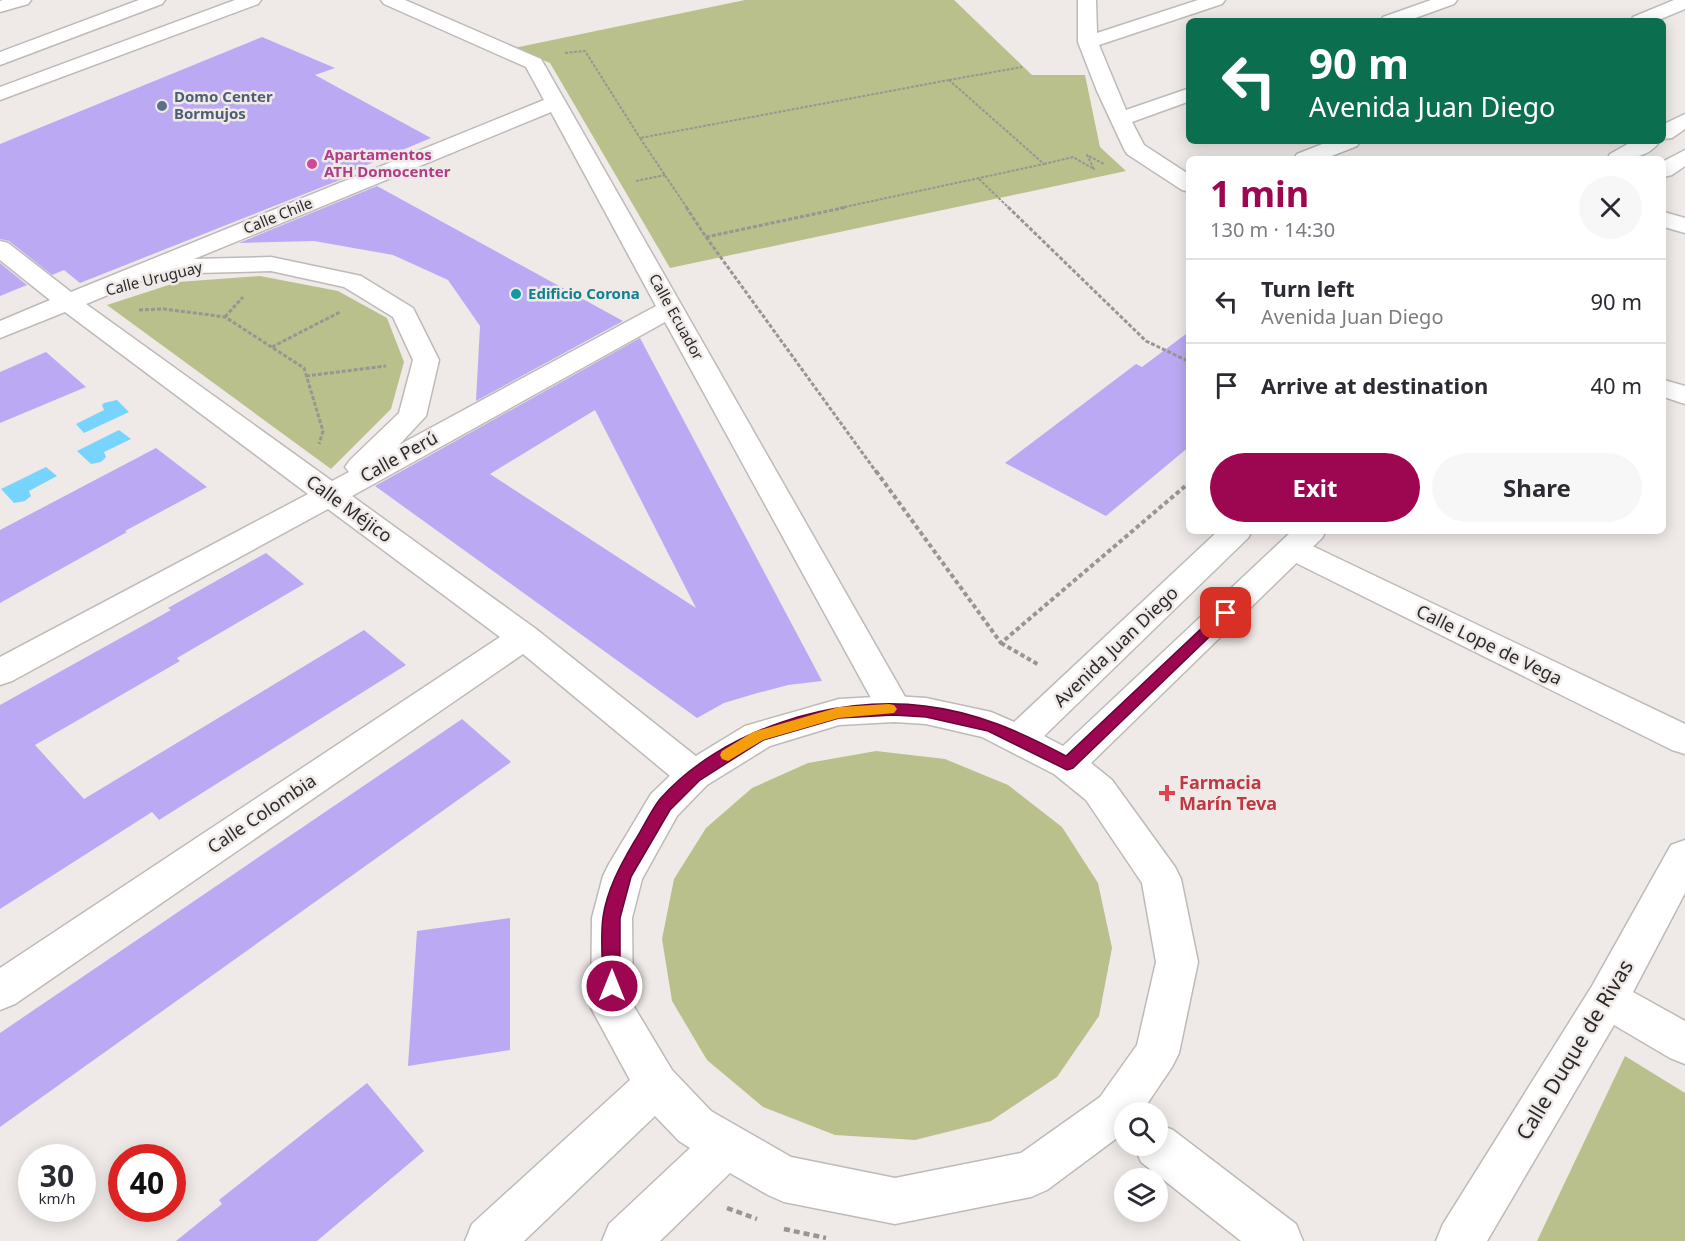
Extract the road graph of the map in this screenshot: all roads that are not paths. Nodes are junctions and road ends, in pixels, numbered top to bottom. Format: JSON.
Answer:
{"nodes":[{"id":1,"x":21,"y":0,"type":"edge"},
{"id":2,"x":156,"y":0,"type":"edge"},
{"id":3,"x":252,"y":0,"type":"edge"},
{"id":4,"x":390,"y":0,"type":"edge"},
{"id":5,"x":1087,"y":0,"type":"edge"},
{"id":6,"x":1216,"y":0,"type":"edge"},
{"id":7,"x":1448,"y":0,"type":"edge"},
{"id":8,"x":1685,"y":2,"type":"edge"},
{"id":9,"x":0,"y":8,"type":"edge"},
{"id":10,"x":1398,"y":18,"type":"edge"},
{"id":11,"x":1647,"y":18,"type":"edge"},
{"id":12,"x":1089,"y":42,"type":"junction"},
{"id":13,"x":0,"y":59,"type":"edge"},
{"id":14,"x":0,"y":94,"type":"edge"},
{"id":15,"x":1186,"y":95,"type":"edge"},
{"id":16,"x":556,"y":102,"type":"junction"},
{"id":17,"x":1121,"y":119,"type":"junction"},
{"id":18,"x":1685,"y":120,"type":"edge"},
{"id":19,"x":1666,"y":131,"type":"edge"},
{"id":20,"x":1342,"y":144,"type":"edge"},
{"id":21,"x":1644,"y":144,"type":"edge"},
{"id":22,"x":1312,"y":156,"type":"edge"},
{"id":23,"x":1623,"y":156,"type":"edge"},
{"id":24,"x":1685,"y":157,"type":"edge"},
{"id":25,"x":1666,"y":169,"type":"edge"},
{"id":26,"x":1186,"y":182,"type":"edge"},
{"id":27,"x":1666,"y":220,"type":"edge"},
{"id":28,"x":1685,"y":226,"type":"edge"},
{"id":29,"x":0,"y":248,"type":"edge"},
{"id":30,"x":670,"y":308,"type":"junction"},
{"id":31,"x":77,"y":309,"type":"junction"},
{"id":32,"x":0,"y":330,"type":"edge"},
{"id":33,"x":1666,"y":389,"type":"edge"},
{"id":34,"x":1685,"y":396,"type":"edge"},
{"id":35,"x":319,"y":487,"type":"junction"},
{"id":36,"x":1234,"y":534,"type":"edge"},
{"id":37,"x":1302,"y":540,"type":"edge"},
{"id":38,"x":524,"y":637,"type":"junction"},
{"id":39,"x":0,"y":672,"type":"edge"},
{"id":40,"x":894,"y":709,"type":"junction"},
{"id":41,"x":1020,"y":738,"type":"junction"},
{"id":42,"x":1685,"y":740,"type":"edge"},
{"id":43,"x":1067,"y":764,"type":"junction"},
{"id":44,"x":694,"y":775,"type":"junction"},
{"id":45,"x":1685,"y":856,"type":"edge"},
{"id":46,"x":0,"y":991,"type":"edge"},
{"id":47,"x":1607,"y":999,"type":"junction"},
{"id":48,"x":1685,"y":1044,"type":"edge"},
{"id":49,"x":656,"y":1085,"type":"junction"},
{"id":50,"x":1128,"y":1102,"type":"edge"},
{"id":51,"x":1114,"y":1120,"type":"edge"},
{"id":52,"x":726,"y":1145,"type":"junction"},
{"id":53,"x":1168,"y":1155,"type":"edge"},
{"id":54,"x":489,"y":1241,"type":"edge"},
{"id":55,"x":626,"y":1241,"type":"edge"},
{"id":56,"x":1279,"y":1241,"type":"edge"},
{"id":57,"x":1460,"y":1241,"type":"edge"}],
"edges":[{"from":1,"to":9,"type":"main road"},
{"from":2,"to":13,"type":"main road"},
{"from":3,"to":14,"type":"main road"},
{"from":4,"to":16,"type":"main road","name":"Calle Ecuador"},
{"from":5,"to":12,"type":"main road"},
{"from":6,"to":12,"type":"main road"},
{"from":7,"to":10,"type":"main road"},
{"from":8,"to":11,"type":"main road"},
{"from":12,"to":17,"type":"main road"},
{"from":15,"to":17,"type":"main road"},
{"from":16,"to":30,"type":"main road","name":"Calle Ecuador"},
{"from":16,"to":31,"type":"main road","name":"Calle Chile"},
{"from":17,"to":26,"type":"main road"},
{"from":18,"to":19,"type":"main road"},
{"from":20,"to":22,"type":"main road"},
{"from":21,"to":23,"type":"main road"},
{"from":24,"to":25,"type":"main road"},
{"from":27,"to":28,"type":"main road"},
{"from":29,"to":31,"type":"main road","name":"Calle Méjico"},
{"from":30,"to":35,"type":"main road","name":"Calle Perú"},
{"from":30,"to":40,"type":"main road","name":"Calle Ecuador"},
{"from":31,"to":32,"type":"main road","name":"Calle Chile"},
{"from":31,"to":35,"type":"main road","name":"Calle Méjico"},
{"from":31,"to":35,"type":"main road","name":"Calle Uruguay"},
{"from":33,"to":34,"type":"main road"},
{"from":35,"to":38,"type":"main road","name":"Calle Méjico"},
{"from":35,"to":39,"type":"main road","name":"Calle Perú"},
{"from":36,"to":41,"type":"main road","name":"Avenida Juan Diego"},
{"from":37,"to":42,"type":"main road","name":"Calle Lope de Vega"},
{"from":37,"to":43,"type":"main road"},
{"from":38,"to":44,"type":"main road","name":"Calle Méjico"},
{"from":38,"to":46,"type":"main road","name":"Calle Colombia"},
{"from":40,"to":41,"type":"main road"},
{"from":40,"to":44,"type":"main road"},
{"from":41,"to":43,"type":"main road"},
{"from":43,"to":50,"type":"main road"},
{"from":44,"to":49,"type":"main road"},
{"from":45,"to":47,"type":"main road","name":"Calle Duque de Rivas"},
{"from":47,"to":48,"type":"main road"},
{"from":47,"to":57,"type":"main road","name":"Calle Duque de Rivas"},
{"from":49,"to":52,"type":"main road"},
{"from":49,"to":54,"type":"main road"},
{"from":51,"to":52,"type":"main road"},
{"from":52,"to":55,"type":"main road"},
{"from":53,"to":56,"type":"main road"}]}
